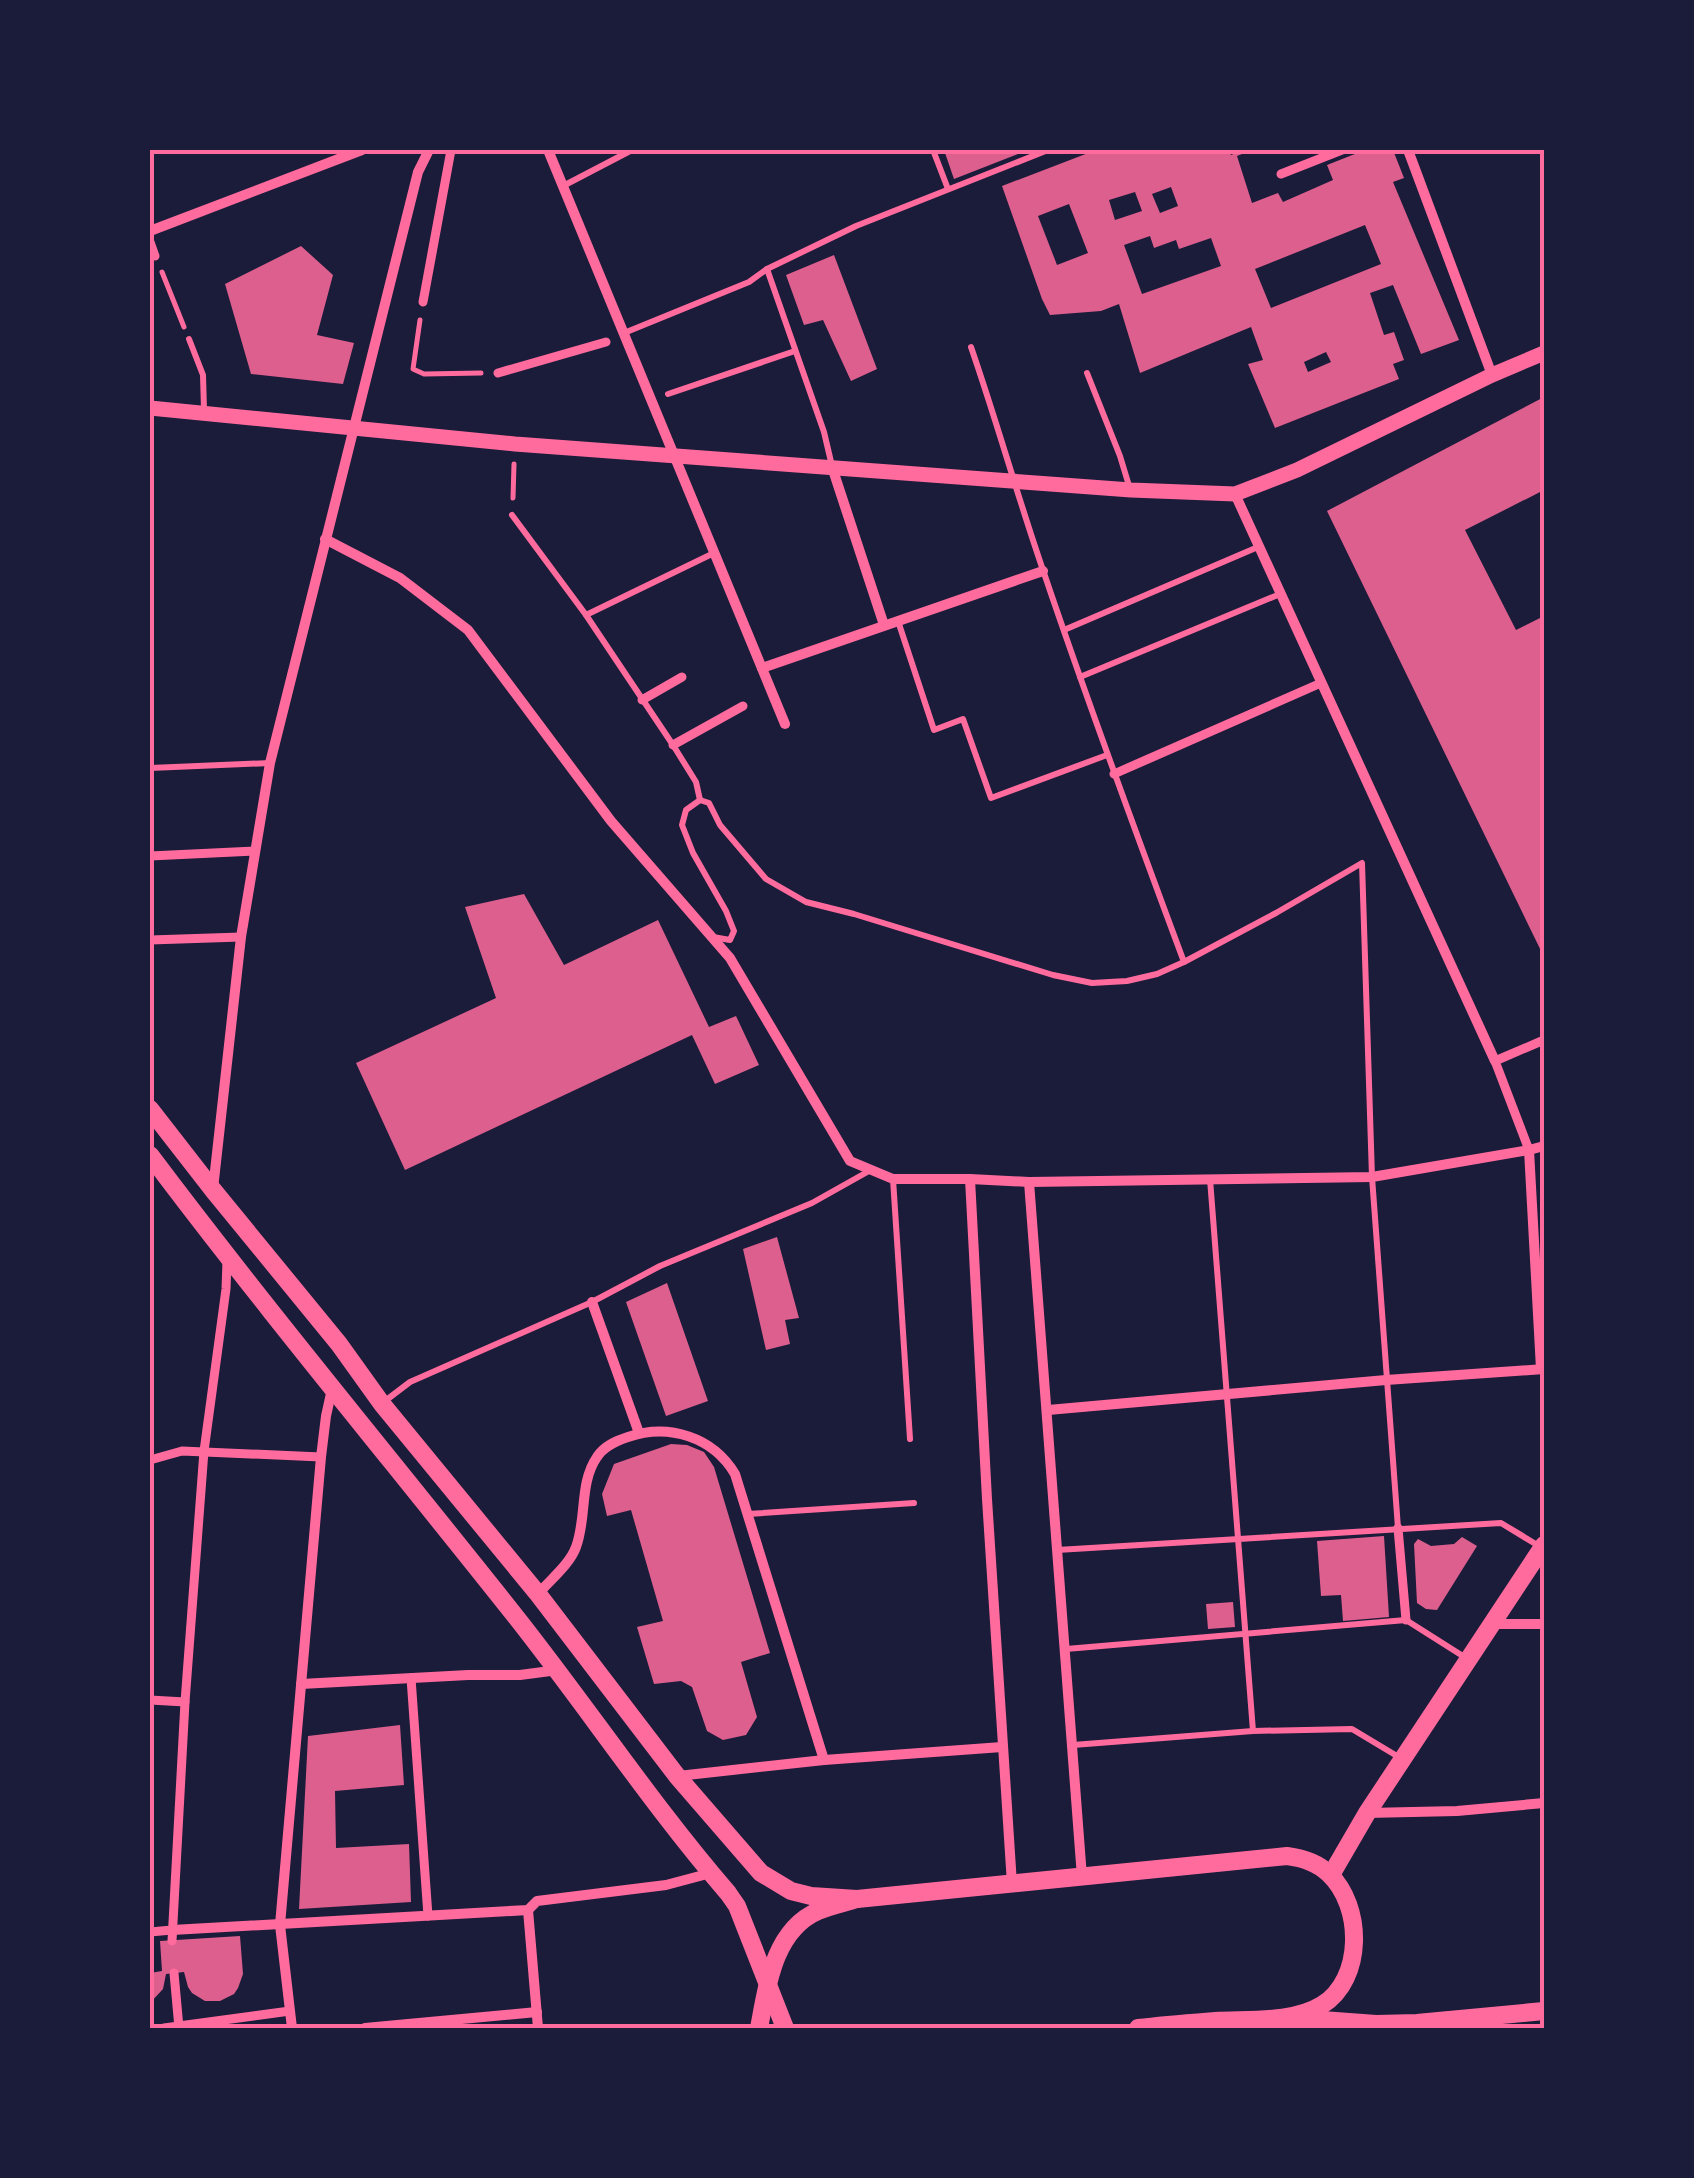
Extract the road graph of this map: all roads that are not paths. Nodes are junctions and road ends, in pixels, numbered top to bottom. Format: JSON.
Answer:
{"nodes":[{"id":1,"x":362,"y":150,"type":"edge"},
{"id":2,"x":429,"y":150,"type":"edge"},
{"id":3,"x":451,"y":150,"type":"edge"},
{"id":4,"x":548,"y":150,"type":"edge"},
{"id":5,"x":632,"y":150,"type":"edge"},
{"id":6,"x":933,"y":150,"type":"edge"},
{"id":7,"x":1048,"y":150,"type":"edge"},
{"id":8,"x":1342,"y":150,"type":"edge"},
{"id":9,"x":1408,"y":150,"type":"edge"},
{"id":10,"x":1281,"y":174,"type":"dead end"},
{"id":11,"x":564,"y":186,"type":"junction"},
{"id":12,"x":948,"y":190,"type":"junction"},
{"id":13,"x":150,"y":231,"type":"edge"},
{"id":14,"x":150,"y":242,"type":"edge"},
{"id":15,"x":155,"y":256,"type":"road end"},
{"id":16,"x":768,"y":269,"type":"junction"},
{"id":17,"x":423,"y":302,"type":"road end"},
{"id":18,"x":615,"y":337,"type":"junction"},
{"id":19,"x":189,"y":339,"type":"road end"},
{"id":20,"x":970,"y":347,"type":"dead end"},
{"id":21,"x":795,"y":350,"type":"junction"},
{"id":22,"x":1544,"y":353,"type":"edge"},
{"id":23,"x":498,"y":373,"type":"road end"},
{"id":24,"x":1087,"y":373,"type":"dead end"},
{"id":25,"x":1492,"y":375,"type":"junction"},
{"id":26,"x":660,"y":397,"type":"junction"},
{"id":27,"x":150,"y":408,"type":"edge"},
{"id":28,"x":204,"y":412,"type":"junction"},
{"id":29,"x":354,"y":428,"type":"junction"},
{"id":30,"x":673,"y":455,"type":"junction"},
{"id":31,"x":832,"y":467,"type":"junction"},
{"id":32,"x":1014,"y":482,"type":"junction"},
{"id":33,"x":1131,"y":490,"type":"junction"},
{"id":34,"x":1235,"y":494,"type":"junction"},
{"id":35,"x":512,"y":515,"type":"road end"},
{"id":36,"x":325,"y":539,"type":"junction"},
{"id":37,"x":1258,"y":547,"type":"junction"},
{"id":38,"x":714,"y":553,"type":"junction"},
{"id":39,"x":1043,"y":571,"type":"junction"},
{"id":40,"x":1280,"y":594,"type":"junction"},
{"id":41,"x":586,"y":615,"type":"junction"},
{"id":42,"x":898,"y":620,"type":"junction"},
{"id":43,"x":884,"y":625,"type":"junction"},
{"id":44,"x":1064,"y":630,"type":"junction"},
{"id":45,"x":762,"y":668,"type":"junction"},
{"id":46,"x":682,"y":677,"type":"dead end"},
{"id":47,"x":1080,"y":677,"type":"junction"},
{"id":48,"x":1321,"y":683,"type":"junction"},
{"id":49,"x":642,"y":700,"type":"junction"},
{"id":50,"x":743,"y":706,"type":"dead end"},
{"id":51,"x":785,"y":724,"type":"dead end"},
{"id":52,"x":673,"y":745,"type":"junction"},
{"id":53,"x":1107,"y":755,"type":"junction"},
{"id":54,"x":270,"y":763,"type":"junction"},
{"id":55,"x":150,"y":768,"type":"edge"},
{"id":56,"x":1114,"y":774,"type":"junction"},
{"id":57,"x":700,"y":800,"type":"junction"},
{"id":58,"x":255,"y":851,"type":"junction"},
{"id":59,"x":150,"y":856,"type":"edge"},
{"id":60,"x":241,"y":937,"type":"junction"},
{"id":61,"x":712,"y":937,"type":"junction"},
{"id":62,"x":150,"y":940,"type":"edge"},
{"id":63,"x":1184,"y":962,"type":"junction"},
{"id":64,"x":1544,"y":1040,"type":"edge"},
{"id":65,"x":1495,"y":1061,"type":"junction"},
{"id":66,"x":150,"y":1108,"type":"edge"},
{"id":67,"x":1544,"y":1146,"type":"edge"},
{"id":68,"x":1530,"y":1150,"type":"junction"},
{"id":69,"x":150,"y":1154,"type":"edge"},
{"id":70,"x":870,"y":1170,"type":"junction"},
{"id":71,"x":1372,"y":1177,"type":"junction"},
{"id":72,"x":1210,"y":1178,"type":"junction"},
{"id":73,"x":892,"y":1179,"type":"junction"},
{"id":74,"x":970,"y":1179,"type":"junction"},
{"id":75,"x":1029,"y":1182,"type":"junction"},
{"id":76,"x":213,"y":1190,"type":"junction"},
{"id":77,"x":227,"y":1258,"type":"junction"},
{"id":78,"x":592,"y":1302,"type":"junction"},
{"id":79,"x":1543,"y":1369,"type":"edge"},
{"id":80,"x":1386,"y":1380,"type":"junction"},
{"id":81,"x":332,"y":1388,"type":"junction"},
{"id":82,"x":1226,"y":1396,"type":"junction"},
{"id":83,"x":382,"y":1404,"type":"junction"},
{"id":84,"x":1048,"y":1410,"type":"junction"},
{"id":85,"x":639,"y":1434,"type":"junction"},
{"id":86,"x":910,"y":1439,"type":"dead end"},
{"id":87,"x":204,"y":1451,"type":"junction"},
{"id":88,"x":321,"y":1457,"type":"junction"},
{"id":89,"x":150,"y":1460,"type":"edge"},
{"id":90,"x":914,"y":1503,"type":"dead end"},
{"id":91,"x":748,"y":1514,"type":"junction"},
{"id":92,"x":1398,"y":1528,"type":"junction"},
{"id":93,"x":1238,"y":1538,"type":"junction"},
{"id":94,"x":1543,"y":1547,"type":"edge"},
{"id":95,"x":1058,"y":1550,"type":"junction"},
{"id":96,"x":538,"y":1594,"type":"junction"},
{"id":97,"x":1406,"y":1620,"type":"junction"},
{"id":98,"x":1492,"y":1624,"type":"junction"},
{"id":99,"x":1544,"y":1624,"type":"edge"},
{"id":100,"x":1245,"y":1634,"type":"junction"},
{"id":101,"x":1064,"y":1649,"type":"junction"},
{"id":102,"x":1469,"y":1659,"type":"junction"},
{"id":103,"x":558,"y":1670,"type":"junction"},
{"id":104,"x":410,"y":1678,"type":"junction"},
{"id":105,"x":302,"y":1684,"type":"junction"},
{"id":106,"x":150,"y":1700,"type":"edge"},
{"id":107,"x":185,"y":1702,"type":"junction"},
{"id":108,"x":1253,"y":1731,"type":"junction"},
{"id":109,"x":1072,"y":1745,"type":"junction"},
{"id":110,"x":1002,"y":1747,"type":"junction"},
{"id":111,"x":1402,"y":1759,"type":"junction"},
{"id":112,"x":824,"y":1760,"type":"junction"},
{"id":113,"x":677,"y":1776,"type":"junction"},
{"id":114,"x":1544,"y":1803,"type":"edge"},
{"id":115,"x":1367,"y":1813,"type":"junction"},
{"id":116,"x":711,"y":1873,"type":"junction"},
{"id":117,"x":1331,"y":1875,"type":"junction"},
{"id":118,"x":1082,"y":1877,"type":"junction"},
{"id":119,"x":1012,"y":1884,"type":"junction"},
{"id":120,"x":856,"y":1899,"type":"junction"},
{"id":121,"x":528,"y":1910,"type":"junction"},
{"id":122,"x":428,"y":1916,"type":"junction"},
{"id":123,"x":280,"y":1925,"type":"junction"},
{"id":124,"x":150,"y":1932,"type":"edge"},
{"id":125,"x":172,"y":1935,"type":"junction"},
{"id":126,"x":174,"y":1973,"type":"dead end"},
{"id":127,"x":768,"y":1986,"type":"junction"},
{"id":128,"x":290,"y":2011,"type":"junction"},
{"id":129,"x":1544,"y":2011,"type":"edge"},
{"id":130,"x":537,"y":2012,"type":"junction"},
{"id":131,"x":1280,"y":2017,"type":"junction"},
{"id":132,"x":1197,"y":2025,"type":"edge"},
{"id":133,"x":179,"y":2027,"type":"edge"},
{"id":134,"x":164,"y":2028,"type":"edge"},
{"id":135,"x":292,"y":2028,"type":"edge"},
{"id":136,"x":365,"y":2028,"type":"edge"},
{"id":137,"x":538,"y":2028,"type":"edge"},
{"id":138,"x":759,"y":2028,"type":"edge"},
{"id":139,"x":785,"y":2028,"type":"edge"},
{"id":140,"x":1138,"y":2028,"type":"edge"}],
"edges":[{"from":1,"to":13,"type":"street"},
{"from":2,"to":29,"type":"street"},
{"from":3,"to":17,"type":"street"},
{"from":4,"to":11,"type":"street"},
{"from":5,"to":11,"type":"lane"},
{"from":6,"to":12,"type":"lane"},
{"from":7,"to":12,"type":"lane"},
{"from":8,"to":10,"type":"street"},
{"from":9,"to":25,"type":"street"},
{"from":11,"to":18,"type":"street"},
{"from":12,"to":16,"type":"lane"},
{"from":14,"to":15,"type":"street"},
{"from":16,"to":18,"type":"lane"},
{"from":16,"to":21,"type":"lane"},
{"from":18,"to":23,"type":"street"},
{"from":18,"to":26,"type":"street"},
{"from":19,"to":28,"type":"lane"},
{"from":20,"to":32,"type":"lane"},
{"from":21,"to":26,"type":"lane"},
{"from":21,"to":31,"type":"lane"},
{"from":22,"to":25,"type":"street"},
{"from":24,"to":33,"type":"lane"},
{"from":25,"to":34,"type":"street"},
{"from":26,"to":30,"type":"street"},
{"from":27,"to":28,"type":"street"},
{"from":28,"to":29,"type":"street"},
{"from":29,"to":30,"type":"street"},
{"from":29,"to":36,"type":"street"},
{"from":30,"to":31,"type":"street"},
{"from":30,"to":38,"type":"street"},
{"from":31,"to":32,"type":"street"},
{"from":31,"to":43,"type":"street"},
{"from":32,"to":33,"type":"street"},
{"from":32,"to":39,"type":"lane"},
{"from":33,"to":34,"type":"street"},
{"from":34,"to":37,"type":"street"},
{"from":35,"to":41,"type":"lane"},
{"from":36,"to":54,"type":"street"},
{"from":36,"to":61,"type":"street"},
{"from":37,"to":40,"type":"street"},
{"from":37,"to":44,"type":"lane"},
{"from":38,"to":41,"type":"lane"},
{"from":38,"to":45,"type":"street"},
{"from":39,"to":42,"type":"street"},
{"from":39,"to":44,"type":"lane"},
{"from":40,"to":47,"type":"lane"},
{"from":40,"to":48,"type":"street"},
{"from":41,"to":49,"type":"lane"},
{"from":42,"to":43,"type":"street"},
{"from":42,"to":53,"type":"lane"},
{"from":43,"to":45,"type":"street"},
{"from":44,"to":47,"type":"lane"},
{"from":45,"to":51,"type":"street"},
{"from":46,"to":49,"type":"street"},
{"from":47,"to":53,"type":"lane"},
{"from":48,"to":56,"type":"street"},
{"from":48,"to":65,"type":"street"},
{"from":49,"to":52,"type":"lane"},
{"from":50,"to":52,"type":"street"},
{"from":52,"to":57,"type":"lane"},
{"from":53,"to":56,"type":"lane"},
{"from":54,"to":55,"type":"lane"},
{"from":54,"to":58,"type":"street"},
{"from":56,"to":63,"type":"lane"},
{"from":57,"to":61,"type":"lane"},
{"from":57,"to":63,"type":"lane"},
{"from":58,"to":59,"type":"street"},
{"from":58,"to":60,"type":"street"},
{"from":60,"to":62,"type":"street"},
{"from":60,"to":76,"type":"street"},
{"from":61,"to":70,"type":"street"},
{"from":63,"to":71,"type":"lane"},
{"from":64,"to":65,"type":"street"},
{"from":65,"to":68,"type":"street"},
{"from":66,"to":76,"type":"main road"},
{"from":67,"to":68,"type":"street"},
{"from":68,"to":71,"type":"street"},
{"from":68,"to":79,"type":"street"},
{"from":69,"to":77,"type":"main road"},
{"from":70,"to":73,"type":"street"},
{"from":70,"to":78,"type":"lane"},
{"from":71,"to":72,"type":"street"},
{"from":71,"to":80,"type":"lane"},
{"from":72,"to":75,"type":"street"},
{"from":72,"to":82,"type":"lane"},
{"from":73,"to":74,"type":"street"},
{"from":73,"to":86,"type":"lane"},
{"from":74,"to":75,"type":"street"},
{"from":74,"to":110,"type":"street"},
{"from":75,"to":84,"type":"street"},
{"from":76,"to":83,"type":"main road"},
{"from":77,"to":81,"type":"main road"},
{"from":77,"to":87,"type":"street"},
{"from":78,"to":83,"type":"lane"},
{"from":78,"to":85,"type":"street"},
{"from":79,"to":80,"type":"street"},
{"from":80,"to":82,"type":"street"},
{"from":80,"to":92,"type":"lane"},
{"from":81,"to":88,"type":"street"},
{"from":81,"to":103,"type":"main road"},
{"from":82,"to":84,"type":"street"},
{"from":82,"to":93,"type":"lane"},
{"from":83,"to":96,"type":"main road"},
{"from":84,"to":95,"type":"street"},
{"from":85,"to":91,"type":"street"},
{"from":85,"to":96,"type":"street"},
{"from":87,"to":88,"type":"street"},
{"from":87,"to":89,"type":"street"},
{"from":87,"to":107,"type":"street"},
{"from":88,"to":105,"type":"street"},
{"from":90,"to":91,"type":"lane"},
{"from":91,"to":112,"type":"street"},
{"from":92,"to":93,"type":"lane"},
{"from":92,"to":94,"type":"lane"},
{"from":92,"to":97,"type":"street"},
{"from":93,"to":95,"type":"lane"},
{"from":93,"to":100,"type":"lane"},
{"from":94,"to":98,"type":"main road"},
{"from":95,"to":101,"type":"street"},
{"from":96,"to":113,"type":"main road"},
{"from":97,"to":100,"type":"lane"},
{"from":97,"to":102,"type":"lane"},
{"from":98,"to":99,"type":"street"},
{"from":98,"to":102,"type":"main road"},
{"from":100,"to":101,"type":"lane"},
{"from":100,"to":108,"type":"lane"},
{"from":101,"to":109,"type":"street"},
{"from":102,"to":111,"type":"main road"},
{"from":103,"to":104,"type":"street"},
{"from":103,"to":116,"type":"main road"},
{"from":104,"to":105,"type":"street"},
{"from":104,"to":122,"type":"street"},
{"from":105,"to":123,"type":"street"},
{"from":106,"to":107,"type":"street"},
{"from":107,"to":125,"type":"street"},
{"from":108,"to":109,"type":"lane"},
{"from":108,"to":111,"type":"lane"},
{"from":109,"to":118,"type":"street"},
{"from":110,"to":112,"type":"street"},
{"from":110,"to":119,"type":"street"},
{"from":111,"to":115,"type":"main road"},
{"from":112,"to":113,"type":"street"},
{"from":113,"to":120,"type":"main road"},
{"from":114,"to":115,"type":"street"},
{"from":115,"to":117,"type":"main road"},
{"from":116,"to":121,"type":"street"},
{"from":116,"to":127,"type":"main road"},
{"from":117,"to":118,"type":"main road"},
{"from":117,"to":131,"type":"main road"},
{"from":118,"to":119,"type":"main road"},
{"from":119,"to":120,"type":"main road"},
{"from":120,"to":127,"type":"main road"},
{"from":121,"to":122,"type":"street"},
{"from":121,"to":130,"type":"street"},
{"from":122,"to":123,"type":"street"},
{"from":123,"to":125,"type":"street"},
{"from":123,"to":128,"type":"street"},
{"from":124,"to":125,"type":"street"},
{"from":126,"to":133,"type":"street"},
{"from":127,"to":138,"type":"main road"},
{"from":127,"to":139,"type":"main road"},
{"from":128,"to":133,"type":"street"},
{"from":128,"to":135,"type":"street"},
{"from":129,"to":131,"type":"main road"},
{"from":130,"to":136,"type":"street"},
{"from":130,"to":137,"type":"street"},
{"from":131,"to":132,"type":"main road"},
{"from":132,"to":140,"type":"main road"},
{"from":133,"to":134,"type":"street"}]}
